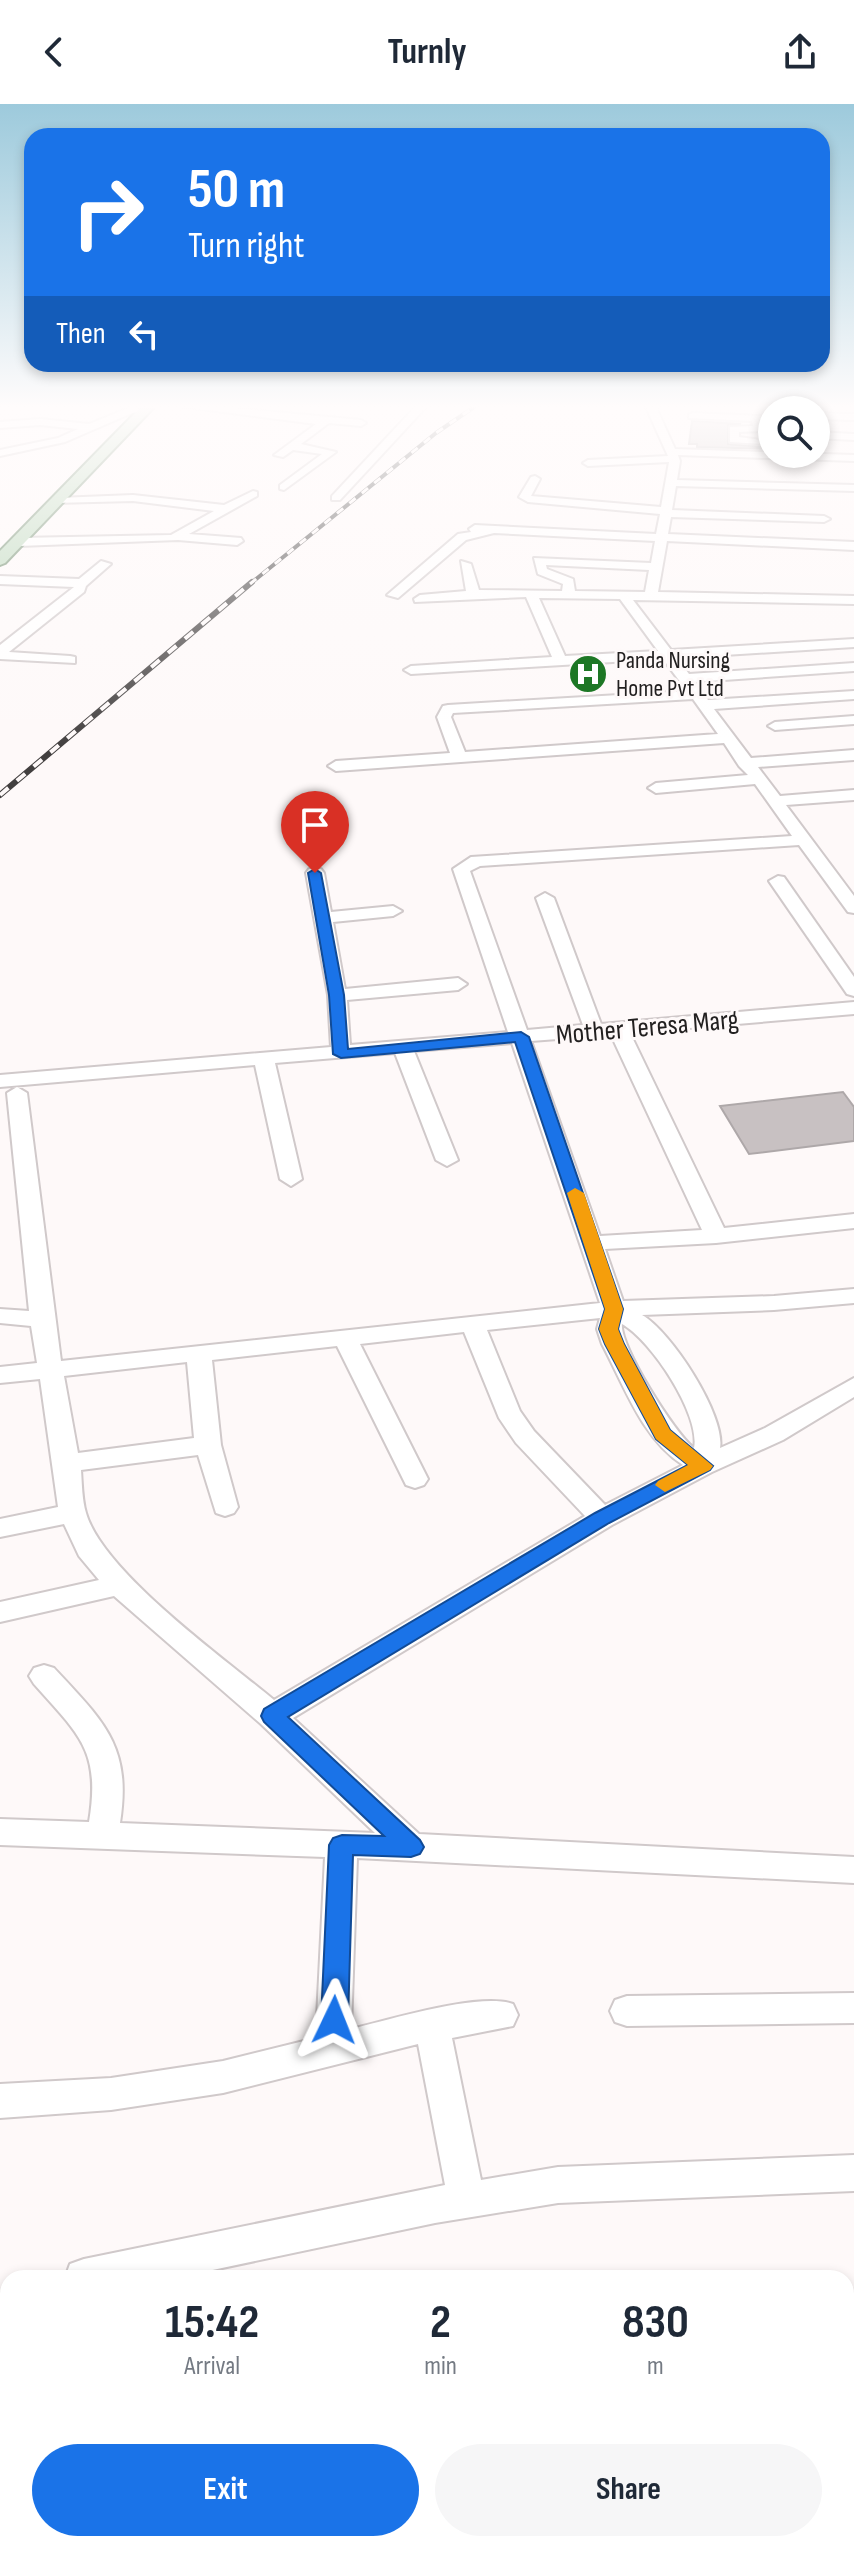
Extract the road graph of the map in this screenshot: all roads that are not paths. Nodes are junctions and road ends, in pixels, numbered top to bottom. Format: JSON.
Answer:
{"nodes":[{"id":1,"x":26,"y":519,"type":"edge"},
{"id":2,"x":41,"y":519,"type":"edge"},
{"id":3,"x":209,"y":519,"type":"edge"},
{"id":4,"x":666,"y":519,"type":"edge"},
{"id":5,"x":795,"y":519,"type":"edge"},
{"id":6,"x":475,"y":529,"type":"dead end"},
{"id":7,"x":179,"y":537,"type":"junction"},
{"id":8,"x":662,"y":538,"type":"junction"},
{"id":9,"x":237,"y":541,"type":"dead end"},
{"id":10,"x":19,"y":542,"type":"junction"},
{"id":11,"x":796,"y":542,"type":"junction"},
{"id":12,"x":0,"y":544,"type":"edge"},
{"id":13,"x":854,"y":546,"type":"edge"},
{"id":14,"x":0,"y":560,"type":"edge"},
{"id":15,"x":105,"y":564,"type":"dead end"},
{"id":16,"x":465,"y":564,"type":"dead end"},
{"id":17,"x":655,"y":567,"type":"junction"},
{"id":18,"x":0,"y":580,"type":"edge"},
{"id":19,"x":80,"y":585,"type":"junction"},
{"id":20,"x":473,"y":593,"type":"junction"},
{"id":21,"x":531,"y":594,"type":"junction"},
{"id":22,"x":568,"y":594,"type":"junction"},
{"id":23,"x":393,"y":595,"type":"dead end"},
{"id":24,"x":624,"y":596,"type":"junction"},
{"id":25,"x":651,"y":596,"type":"junction"},
{"id":26,"x":420,"y":599,"type":"dead end"},
{"id":27,"x":854,"y":600,"type":"edge"},
{"id":28,"x":13,"y":643,"type":"junction"},
{"id":29,"x":854,"y":643,"type":"edge"},
{"id":30,"x":46,"y":646,"type":"dead end"},
{"id":31,"x":804,"y":646,"type":"junction"},
{"id":32,"x":0,"y":654,"type":"edge"},
{"id":33,"x":666,"y":654,"type":"junction"},
{"id":34,"x":70,"y":660,"type":"dead end"},
{"id":35,"x":560,"y":660,"type":"junction"},
{"id":36,"x":854,"y":667,"type":"edge"},
{"id":37,"x":828,"y":669,"type":"junction"},
{"id":38,"x":411,"y":670,"type":"dead end"},
{"id":39,"x":683,"y":679,"type":"junction"},
{"id":40,"x":699,"y":700,"type":"junction"},
{"id":41,"x":854,"y":720,"type":"edge"},
{"id":42,"x":775,"y":726,"type":"dead end"},
{"id":43,"x":727,"y":738,"type":"junction"},
{"id":44,"x":854,"y":755,"type":"edge"},
{"id":45,"x":459,"y":757,"type":"junction"},
{"id":46,"x":744,"y":763,"type":"junction"},
{"id":47,"x":336,"y":766,"type":"dead end"},
{"id":48,"x":759,"y":779,"type":"junction"},
{"id":49,"x":656,"y":788,"type":"dead end"},
{"id":50,"x":854,"y":795,"type":"edge"},
{"id":51,"x":778,"y":801,"type":"junction"},
{"id":52,"x":806,"y":840,"type":"junction"},
{"id":53,"x":315,"y":873,"type":"dead end"},
{"id":54,"x":778,"y":881,"type":"dead end"},
{"id":55,"x":545,"y":898,"type":"dead end"},
{"id":56,"x":854,"y":908,"type":"edge"},
{"id":57,"x":393,"y":911,"type":"dead end"},
{"id":58,"x":322,"y":918,"type":"junction"},
{"id":59,"x":458,"y":984,"type":"dead end"},
{"id":60,"x":854,"y":990,"type":"edge"},
{"id":61,"x":337,"y":995,"type":"junction"},
{"id":62,"x":854,"y":1008,"type":"edge"},
{"id":63,"x":618,"y":1028,"type":"junction"},
{"id":64,"x":594,"y":1030,"type":"junction"},
{"id":65,"x":521,"y":1037,"type":"junction"},
{"id":66,"x":403,"y":1048,"type":"junction"},
{"id":67,"x":341,"y":1054,"type":"junction"},
{"id":68,"x":256,"y":1060,"type":"junction"},
{"id":69,"x":0,"y":1071,"type":"edge"},
{"id":70,"x":6,"y":1090,"type":"edge"},
{"id":71,"x":447,"y":1160,"type":"dead end"},
{"id":72,"x":291,"y":1179,"type":"dead end"},
{"id":73,"x":854,"y":1221,"type":"edge"},
{"id":74,"x":716,"y":1236,"type":"junction"},
{"id":75,"x":593,"y":1243,"type":"junction"},
{"id":76,"x":854,"y":1296,"type":"edge"},
{"id":77,"x":614,"y":1309,"type":"junction"},
{"id":78,"x":0,"y":1316,"type":"edge"},
{"id":79,"x":42,"y":1320,"type":"junction"},
{"id":80,"x":473,"y":1324,"type":"junction"},
{"id":81,"x":345,"y":1338,"type":"junction"},
{"id":82,"x":199,"y":1355,"type":"junction"},
{"id":83,"x":50,"y":1370,"type":"junction"},
{"id":84,"x":0,"y":1375,"type":"edge"},
{"id":85,"x":854,"y":1386,"type":"edge"},
{"id":86,"x":208,"y":1445,"type":"junction"},
{"id":87,"x":67,"y":1463,"type":"junction"},
{"id":88,"x":703,"y":1466,"type":"junction"},
{"id":89,"x":415,"y":1479,"type":"dead end"},
{"id":90,"x":225,"y":1507,"type":"dead end"},
{"id":91,"x":72,"y":1513,"type":"junction"},
{"id":92,"x":602,"y":1518,"type":"junction"},
{"id":93,"x":0,"y":1528,"type":"edge"},
{"id":94,"x":119,"y":1585,"type":"junction"},
{"id":95,"x":0,"y":1612,"type":"edge"},
{"id":96,"x":44,"y":1676,"type":"dead end"},
{"id":97,"x":272,"y":1716,"type":"junction"},
{"id":98,"x":0,"y":1832,"type":"edge"},
{"id":99,"x":102,"y":1836,"type":"junction"},
{"id":100,"x":342,"y":1845,"type":"junction"},
{"id":101,"x":411,"y":1847,"type":"junction"},
{"id":102,"x":854,"y":1870,"type":"edge"},
{"id":103,"x":854,"y":2008,"type":"edge"},
{"id":104,"x":627,"y":2011,"type":"dead end"},
{"id":105,"x":501,"y":2015,"type":"dead end"},
{"id":106,"x":432,"y":2025,"type":"junction"},
{"id":107,"x":333,"y":2049,"type":"junction"},
{"id":108,"x":0,"y":2101,"type":"edge"},
{"id":109,"x":854,"y":2173,"type":"edge"},
{"id":110,"x":467,"y":2200,"type":"junction"},
{"id":111,"x":123,"y":2270,"type":"edge"}],
"edges":[{"from":1,"to":12,"type":"main road"},
{"from":2,"to":10,"type":"main road"},
{"from":3,"to":7,"type":"street"},
{"from":4,"to":8,"type":"street"},
{"from":5,"to":11,"type":"street"},
{"from":6,"to":8,"type":"street"},
{"from":7,"to":9,"type":"street"},
{"from":7,"to":10,"type":"street"},
{"from":8,"to":11,"type":"street"},
{"from":8,"to":17,"type":"street"},
{"from":8,"to":23,"type":"street"},
{"from":10,"to":14,"type":"main road"},
{"from":11,"to":13,"type":"street"},
{"from":15,"to":19,"type":"street"},
{"from":16,"to":20,"type":"street"},
{"from":17,"to":22,"type":"street"},
{"from":17,"to":25,"type":"street"},
{"from":18,"to":19,"type":"street"},
{"from":19,"to":28,"type":"street"},
{"from":20,"to":21,"type":"street"},
{"from":20,"to":26,"type":"street"},
{"from":21,"to":22,"type":"street"},
{"from":21,"to":35,"type":"street"},
{"from":22,"to":24,"type":"street"},
{"from":24,"to":25,"type":"street"},
{"from":24,"to":33,"type":"street"},
{"from":25,"to":27,"type":"street"},
{"from":28,"to":30,"type":"street"},
{"from":28,"to":32,"type":"street"},
{"from":29,"to":31,"type":"street"},
{"from":31,"to":33,"type":"street"},
{"from":31,"to":37,"type":"street"},
{"from":32,"to":34,"type":"street"},
{"from":33,"to":35,"type":"street"},
{"from":33,"to":39,"type":"street"},
{"from":35,"to":38,"type":"street"},
{"from":36,"to":37,"type":"street"},
{"from":37,"to":39,"type":"street"},
{"from":37,"to":40,"type":"street"},
{"from":39,"to":40,"type":"street"},
{"from":40,"to":43,"type":"street"},
{"from":40,"to":45,"type":"street"},
{"from":41,"to":42,"type":"street"},
{"from":43,"to":45,"type":"street"},
{"from":43,"to":46,"type":"street"},
{"from":44,"to":46,"type":"street"},
{"from":45,"to":47,"type":"street"},
{"from":46,"to":48,"type":"street"},
{"from":48,"to":49,"type":"street"},
{"from":48,"to":51,"type":"street"},
{"from":50,"to":51,"type":"street"},
{"from":51,"to":52,"type":"street"},
{"from":52,"to":56,"type":"street"},
{"from":52,"to":65,"type":"street"},
{"from":53,"to":58,"type":"street"},
{"from":54,"to":60,"type":"street"},
{"from":55,"to":64,"type":"street"},
{"from":57,"to":58,"type":"street"},
{"from":58,"to":61,"type":"street"},
{"from":59,"to":61,"type":"street"},
{"from":61,"to":67,"type":"street"},
{"from":62,"to":63,"type":"street","name":"Mother Teresa Marg"},
{"from":63,"to":64,"type":"street","name":"Mother Teresa Marg"},
{"from":63,"to":74,"type":"street"},
{"from":64,"to":65,"type":"street","name":"Mother Teresa Marg"},
{"from":65,"to":66,"type":"street","name":"Mother Teresa Marg"},
{"from":65,"to":75,"type":"street"},
{"from":66,"to":67,"type":"street","name":"Mother Teresa Marg"},
{"from":66,"to":71,"type":"street"},
{"from":67,"to":68,"type":"street","name":"Mother Teresa Marg"},
{"from":68,"to":69,"type":"street","name":"Mother Teresa Marg"},
{"from":68,"to":70,"type":"street","name":"Mother Teresa Marg"},
{"from":68,"to":70,"type":"street","name":"Mother Teresa Marg"},
{"from":68,"to":72,"type":"street"},
{"from":70,"to":79,"type":"street"},
{"from":73,"to":74,"type":"street"},
{"from":74,"to":75,"type":"street"},
{"from":75,"to":77,"type":"street"},
{"from":76,"to":77,"type":"street"},
{"from":77,"to":80,"type":"street"},
{"from":77,"to":88,"type":"street"},
{"from":77,"to":88,"type":"street"},
{"from":78,"to":79,"type":"street"},
{"from":79,"to":83,"type":"street"},
{"from":80,"to":81,"type":"street"},
{"from":80,"to":92,"type":"street"},
{"from":81,"to":82,"type":"street"},
{"from":81,"to":89,"type":"street"},
{"from":82,"to":83,"type":"street"},
{"from":82,"to":86,"type":"street"},
{"from":83,"to":84,"type":"street"},
{"from":83,"to":87,"type":"street"},
{"from":85,"to":88,"type":"street"},
{"from":86,"to":87,"type":"street"},
{"from":86,"to":90,"type":"street"},
{"from":87,"to":91,"type":"street"},
{"from":88,"to":92,"type":"street"},
{"from":91,"to":93,"type":"street"},
{"from":91,"to":94,"type":"street"},
{"from":92,"to":97,"type":"street"},
{"from":94,"to":95,"type":"street"},
{"from":94,"to":97,"type":"street"},
{"from":96,"to":99,"type":"street"},
{"from":97,"to":101,"type":"street"},
{"from":98,"to":99,"type":"street"},
{"from":99,"to":100,"type":"street"},
{"from":100,"to":101,"type":"street"},
{"from":100,"to":107,"type":"street"},
{"from":101,"to":102,"type":"street"},
{"from":103,"to":104,"type":"street"},
{"from":105,"to":106,"type":"street"},
{"from":106,"to":107,"type":"street"},
{"from":106,"to":110,"type":"street"},
{"from":107,"to":108,"type":"street"},
{"from":109,"to":110,"type":"street"},
{"from":110,"to":111,"type":"street"}]}
